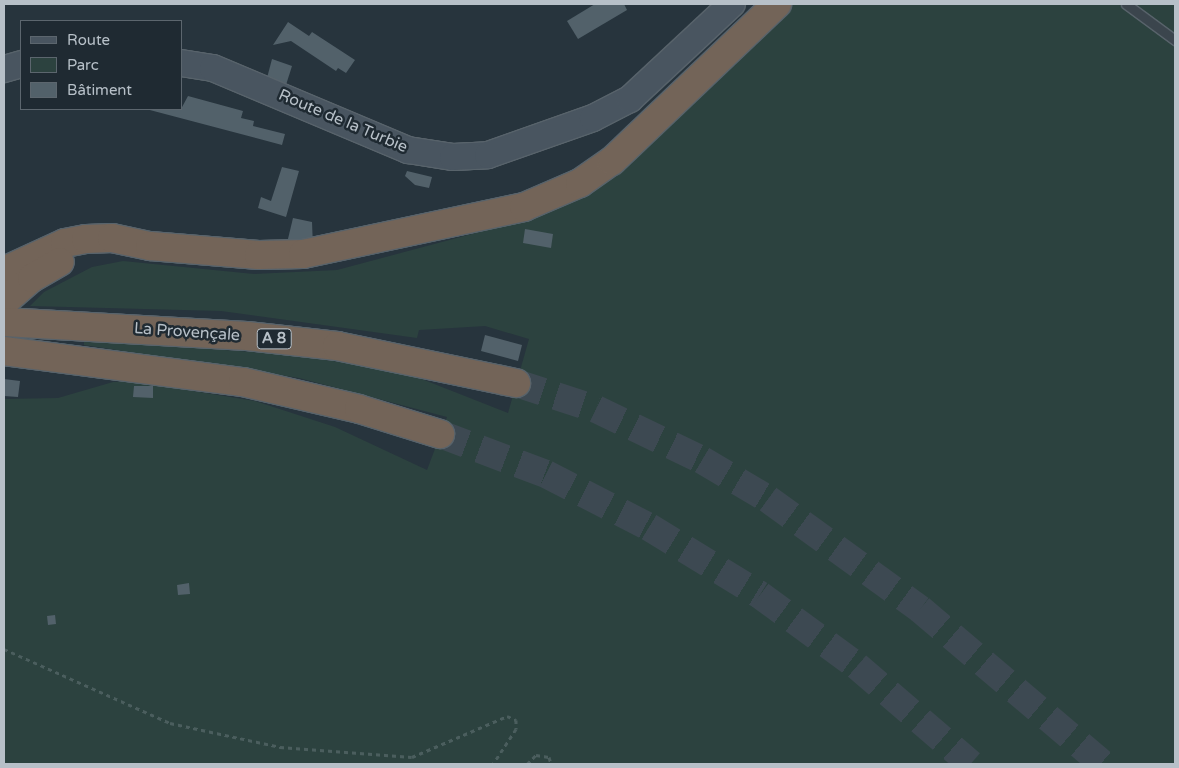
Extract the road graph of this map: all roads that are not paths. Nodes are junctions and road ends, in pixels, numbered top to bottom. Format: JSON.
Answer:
{"nodes":[{"id":1,"x":732,"y":4,"type":"edge"},
{"id":2,"x":777,"y":4,"type":"edge"},
{"id":3,"x":1126,"y":4,"type":"edge"},
{"id":4,"x":712,"y":14,"type":"edge"},
{"id":5,"x":762,"y":14,"type":"edge"},
{"id":6,"x":1175,"y":40,"type":"edge"},
{"id":7,"x":182,"y":63,"type":"edge"},
{"id":8,"x":20,"y":64,"type":"edge"},
{"id":9,"x":4,"y":69,"type":"edge"},
{"id":10,"x":150,"y":246,"type":"junction"},
{"id":11,"x":4,"y":271,"type":"edge"},
{"id":12,"x":4,"y":302,"type":"edge"},
{"id":13,"x":16,"y":323,"type":"edge"},
{"id":14,"x":15,"y":352,"type":"edge"},
{"id":15,"x":516,"y":384,"type":"tunnel mouth"},
{"id":16,"x":440,"y":434,"type":"tunnel mouth"}],
"edges":[{"from":1,"to":4,"type":"main road","name":"Route de la Turbie"},
{"from":2,"to":5,"type":"highway"},
{"from":3,"to":6,"type":"lane"},
{"from":4,"to":7,"type":"main road","name":"Route de la Turbie"},
{"from":5,"to":10,"type":"highway"},
{"from":8,"to":9,"type":"main road"},
{"from":10,"to":11,"type":"highway"},
{"from":10,"to":12,"type":"highway"},
{"from":13,"to":15,"type":"highway","name":"La Provençale","number":"A 8"},
{"from":14,"to":16,"type":"highway"}]}
